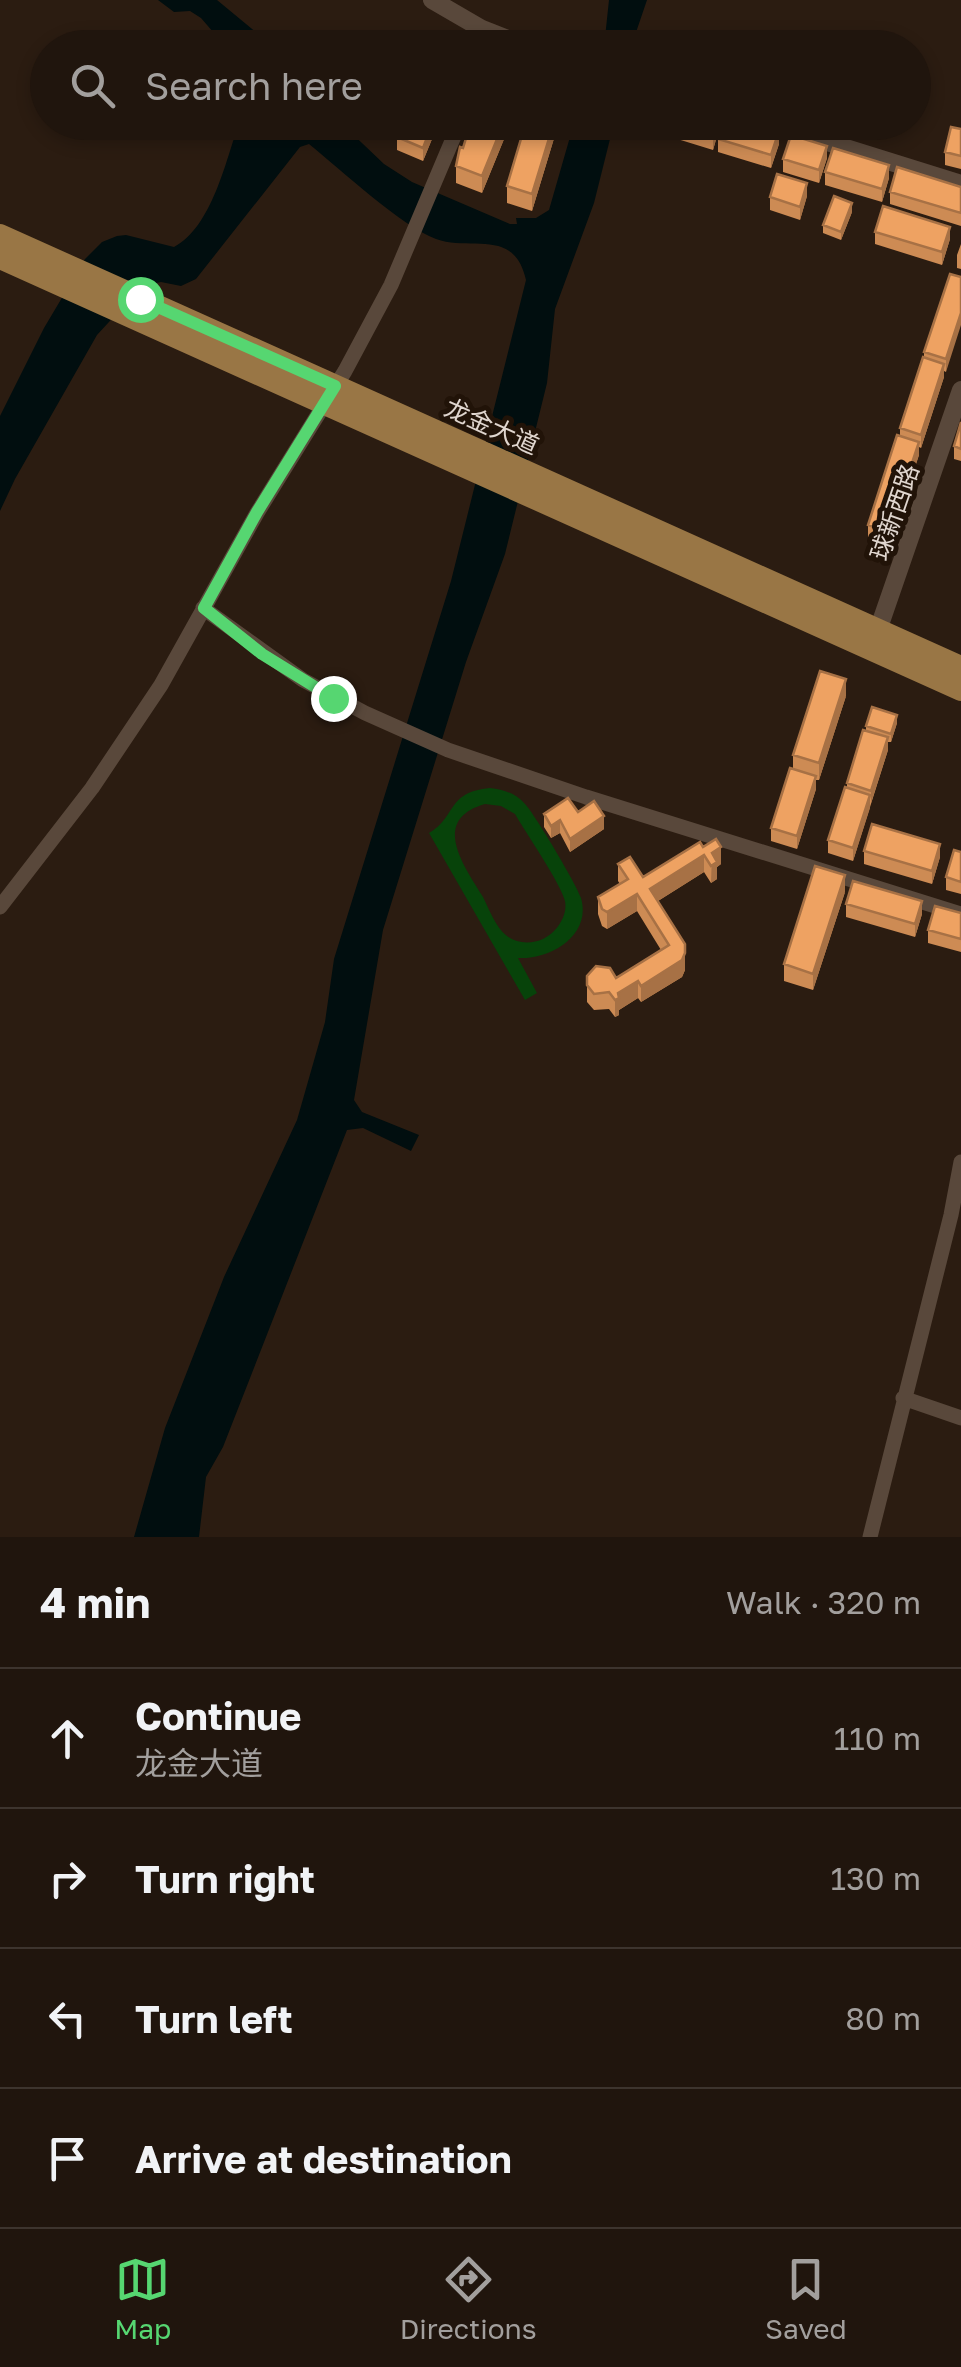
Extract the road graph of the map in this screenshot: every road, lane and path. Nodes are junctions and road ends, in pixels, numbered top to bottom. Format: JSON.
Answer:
{"nodes":[{"id":1,"x":432,"y":0,"type":"edge"},
{"id":2,"x":477,"y":30,"type":"edge"},
{"id":3,"x":453,"y":140,"type":"edge"},
{"id":4,"x":820,"y":140,"type":"edge"},
{"id":5,"x":961,"y":184,"type":"edge"},
{"id":6,"x":0,"y":235,"type":"edge"},
{"id":7,"x":0,"y":258,"type":"edge"},
{"id":8,"x":62,"y":275,"type":"junction"},
{"id":9,"x":961,"y":390,"type":"edge"},
{"id":10,"x":330,"y":395,"type":"junction"},
{"id":11,"x":204,"y":608,"type":"junction"},
{"id":12,"x":875,"y":640,"type":"junction"},
{"id":13,"x":961,"y":667,"type":"edge"},
{"id":14,"x":961,"y":690,"type":"edge"},
{"id":15,"x":0,"y":907,"type":"edge"},
{"id":16,"x":961,"y":914,"type":"edge"},
{"id":17,"x":961,"y":1162,"type":"edge"},
{"id":18,"x":903,"y":1398,"type":"junction"},
{"id":19,"x":961,"y":1418,"type":"edge"},
{"id":20,"x":870,"y":1537,"type":"edge"}],
"edges":[{"from":1,"to":2,"type":"street"},
{"from":3,"to":10,"type":"street"},
{"from":4,"to":5,"type":"street"},
{"from":6,"to":8,"type":"main road","name":"龙金大道"},
{"from":7,"to":8,"type":"main road","name":"龙金大道"},
{"from":8,"to":10,"type":"main road","name":"龙金大道"},
{"from":9,"to":12,"type":"street","name":"球新西路"},
{"from":10,"to":11,"type":"street"},
{"from":10,"to":12,"type":"main road","name":"龙金大道"},
{"from":11,"to":15,"type":"street"},
{"from":11,"to":16,"type":"street"},
{"from":12,"to":13,"type":"main road","name":"龙金大道"},
{"from":12,"to":14,"type":"main road","name":"龙金大道"},
{"from":17,"to":18,"type":"street"},
{"from":18,"to":19,"type":"street"},
{"from":18,"to":20,"type":"street"}]}
